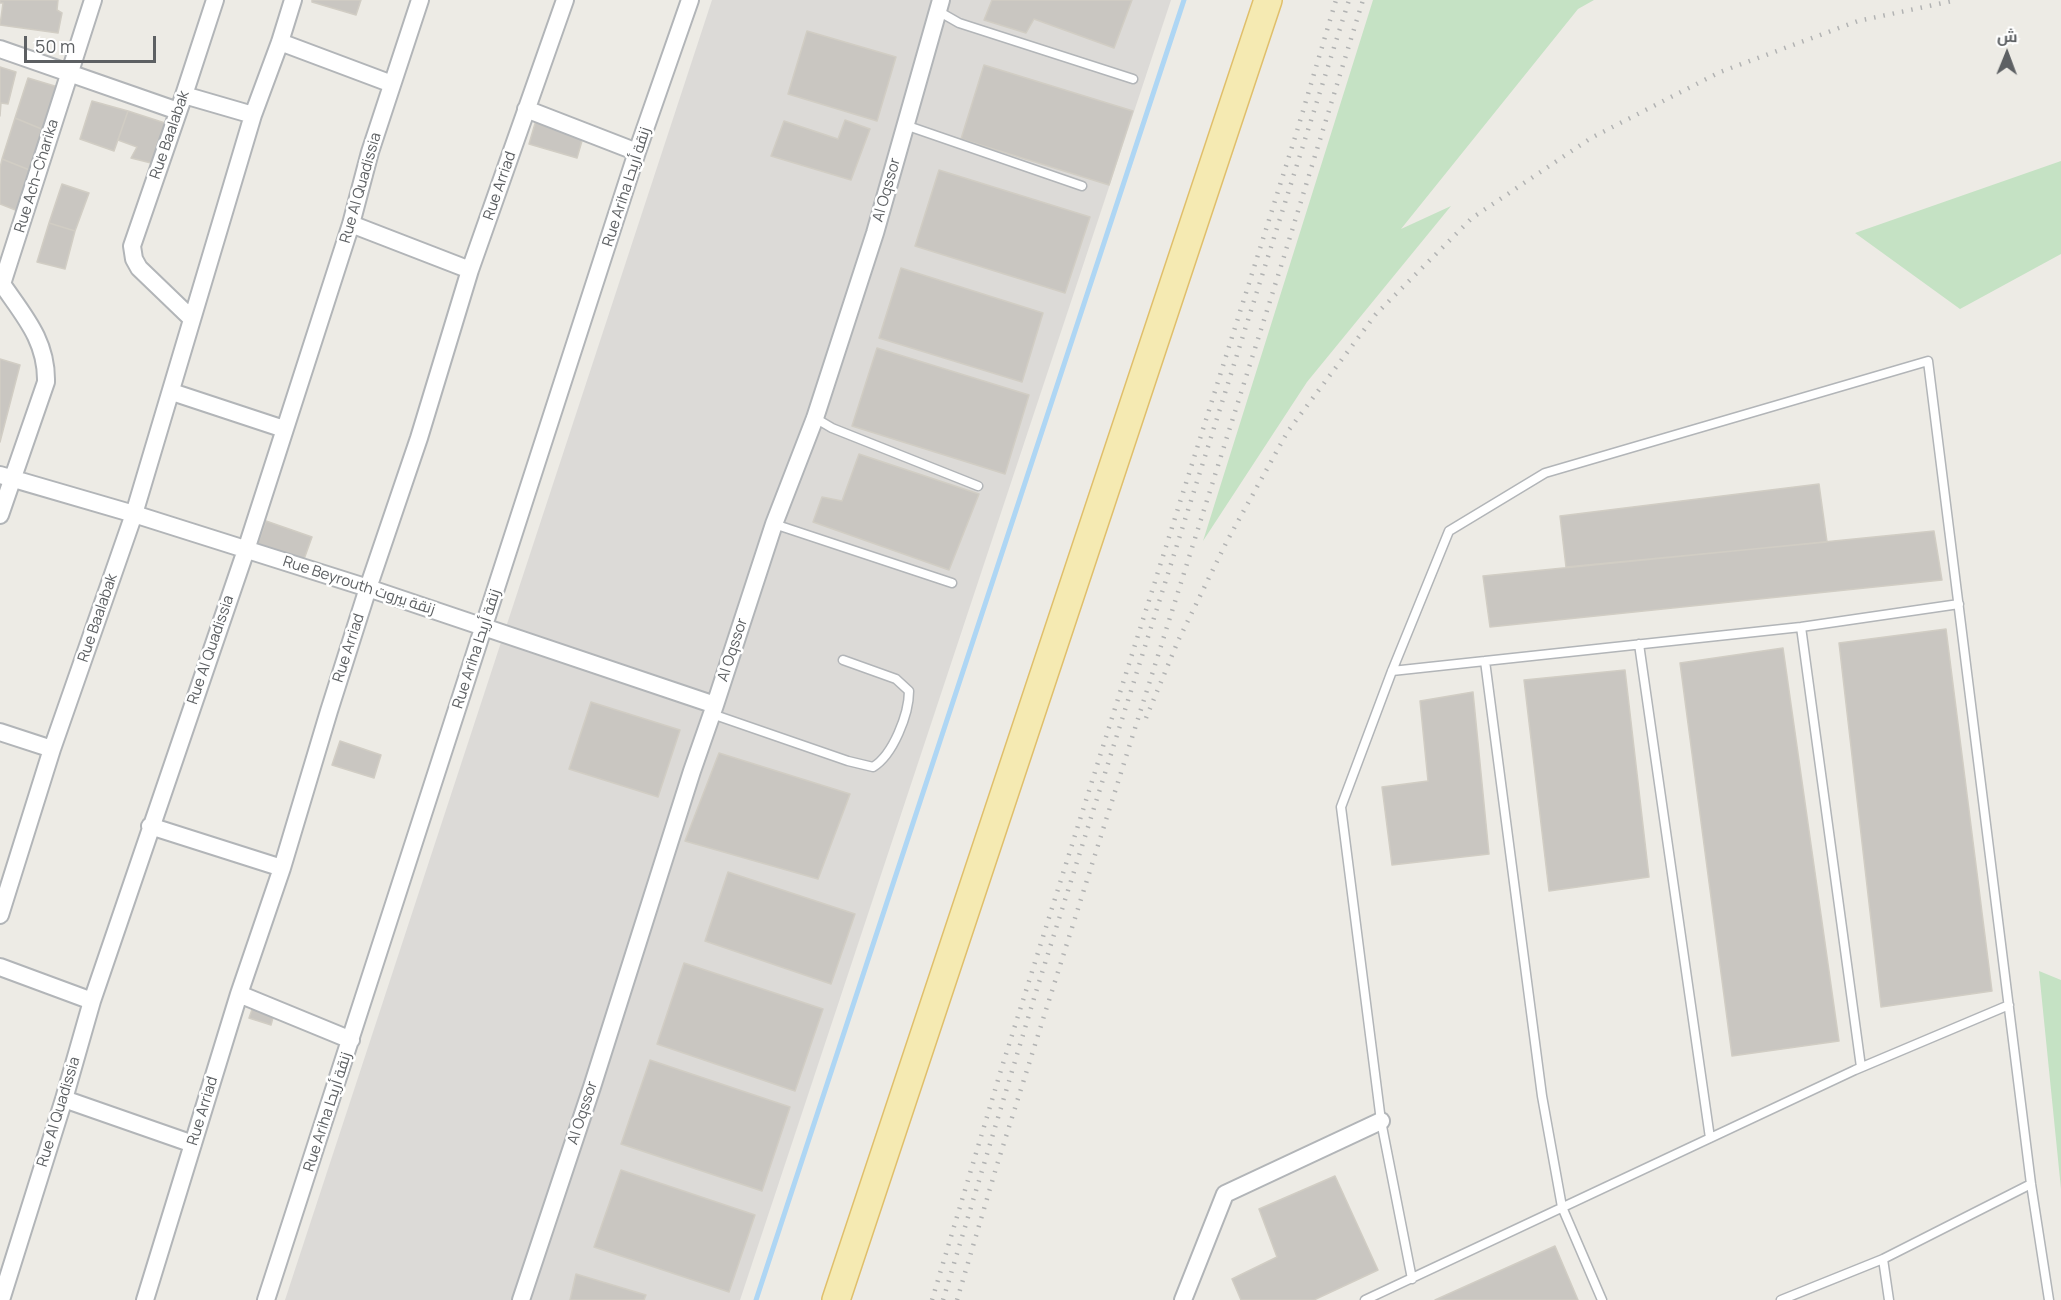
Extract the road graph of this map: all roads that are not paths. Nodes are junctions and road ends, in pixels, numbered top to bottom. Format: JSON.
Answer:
{"nodes":[{"id":1,"x":93,"y":0,"type":"edge"},
{"id":2,"x":215,"y":0,"type":"edge"},
{"id":3,"x":292,"y":0,"type":"edge"},
{"id":4,"x":420,"y":0,"type":"edge"},
{"id":5,"x":565,"y":0,"type":"edge"},
{"id":6,"x":690,"y":0,"type":"edge"},
{"id":7,"x":1268,"y":0,"type":"edge"},
{"id":8,"x":940,"y":5,"type":"edge"},
{"id":9,"x":280,"y":42,"type":"junction"},
{"id":10,"x":0,"y":49,"type":"edge"},
{"id":11,"x":69,"y":72,"type":"junction"},
{"id":12,"x":1132,"y":80,"type":"dead end"},
{"id":13,"x":392,"y":84,"type":"junction"},
{"id":14,"x":184,"y":95,"type":"junction"},
{"id":15,"x":526,"y":109,"type":"junction"},
{"id":16,"x":178,"y":111,"type":"junction"},
{"id":17,"x":253,"y":116,"type":"junction"},
{"id":18,"x":905,"y":125,"type":"junction"},
{"id":19,"x":637,"y":152,"type":"junction"},
{"id":20,"x":1082,"y":186,"type":"dead end"},
{"id":21,"x":351,"y":224,"type":"junction"},
{"id":22,"x":470,"y":270,"type":"junction"},
{"id":23,"x":1,"y":284,"type":"edge"},
{"id":24,"x":192,"y":319,"type":"junction"},
{"id":25,"x":172,"y":392,"type":"junction"},
{"id":26,"x":815,"y":418,"type":"junction"},
{"id":27,"x":284,"y":429,"type":"junction"},
{"id":28,"x":6,"y":476,"type":"edge"},
{"id":29,"x":978,"y":486,"type":"dead end"},
{"id":30,"x":134,"y":514,"type":"junction"},
{"id":31,"x":0,"y":515,"type":"edge"},
{"id":32,"x":774,"y":524,"type":"junction"},
{"id":33,"x":246,"y":550,"type":"junction"},
{"id":34,"x":952,"y":583,"type":"dead end"},
{"id":35,"x":368,"y":588,"type":"junction"},
{"id":36,"x":1959,"y":604,"type":"junction"},
{"id":37,"x":484,"y":627,"type":"junction"},
{"id":38,"x":1802,"y":627,"type":"junction"},
{"id":39,"x":1639,"y":644,"type":"junction"},
{"id":40,"x":843,"y":660,"type":"dead end"},
{"id":41,"x":1485,"y":661,"type":"junction"},
{"id":42,"x":1392,"y":671,"type":"junction"},
{"id":43,"x":714,"y":710,"type":"junction"},
{"id":44,"x":0,"y":732,"type":"edge"},
{"id":45,"x":52,"y":749,"type":"junction"},
{"id":46,"x":150,"y":826,"type":"junction"},
{"id":47,"x":282,"y":868,"type":"junction"},
{"id":48,"x":0,"y":915,"type":"edge"},
{"id":49,"x":0,"y":967,"type":"edge"},
{"id":50,"x":239,"y":994,"type":"junction"},
{"id":51,"x":92,"y":1001,"type":"junction"},
{"id":52,"x":2009,"y":1005,"type":"junction"},
{"id":53,"x":351,"y":1040,"type":"junction"},
{"id":54,"x":1861,"y":1067,"type":"junction"},
{"id":55,"x":64,"y":1099,"type":"junction"},
{"id":56,"x":1381,"y":1121,"type":"junction"},
{"id":57,"x":1710,"y":1138,"type":"junction"},
{"id":58,"x":194,"y":1144,"type":"junction"},
{"id":59,"x":2031,"y":1184,"type":"junction"},
{"id":60,"x":1562,"y":1207,"type":"junction"},
{"id":61,"x":1883,"y":1259,"type":"junction"},
{"id":62,"x":1412,"y":1279,"type":"junction"},
{"id":63,"x":1,"y":1300,"type":"edge"},
{"id":64,"x":145,"y":1300,"type":"edge"},
{"id":65,"x":267,"y":1300,"type":"edge"},
{"id":66,"x":521,"y":1300,"type":"edge"},
{"id":67,"x":836,"y":1300,"type":"edge"},
{"id":68,"x":1183,"y":1300,"type":"edge"},
{"id":69,"x":1365,"y":1300,"type":"edge"},
{"id":70,"x":1602,"y":1300,"type":"edge"},
{"id":71,"x":1781,"y":1300,"type":"edge"},
{"id":72,"x":1889,"y":1300,"type":"edge"},
{"id":73,"x":2049,"y":1300,"type":"edge"}],
"edges":[{"from":1,"to":11,"type":"street","name":"Rue Ach–Charika"},
{"from":2,"to":14,"type":"street","name":"Rue Baalabak"},
{"from":3,"to":9,"type":"street","name":"Rue Baalabak"},
{"from":4,"to":13,"type":"street","name":"Rue Al Quadissia"},
{"from":5,"to":15,"type":"street","name":"Rue Arriad"},
{"from":6,"to":19,"type":"street","name":"Rue Ariha زنقة أريحا"},
{"from":7,"to":67,"type":"main road"},
{"from":8,"to":12,"type":"lane"},
{"from":8,"to":18,"type":"street","name":"Al Oqssor"},
{"from":9,"to":13,"type":"street"},
{"from":9,"to":17,"type":"street","name":"Rue Baalabak"},
{"from":10,"to":11,"type":"street"},
{"from":11,"to":16,"type":"street"},
{"from":11,"to":23,"type":"street","name":"Rue Ach–Charika"},
{"from":13,"to":21,"type":"street","name":"Rue Al Quadissia"},
{"from":14,"to":16,"type":"street","name":"Rue Baalabak"},
{"from":14,"to":17,"type":"street"},
{"from":15,"to":19,"type":"street"},
{"from":15,"to":22,"type":"street","name":"Rue Arriad"},
{"from":16,"to":24,"type":"street","name":"Rue Baalabak"},
{"from":17,"to":24,"type":"street","name":"Rue Baalabak"},
{"from":18,"to":20,"type":"lane"},
{"from":18,"to":26,"type":"street","name":"Al Oqssor"},
{"from":19,"to":37,"type":"street","name":"Rue Ariha زنقة أريحا"},
{"from":21,"to":22,"type":"street"},
{"from":21,"to":27,"type":"street","name":"Rue Al Quadissia"},
{"from":22,"to":35,"type":"street","name":"Rue Arriad"},
{"from":23,"to":28,"type":"street","name":"Rue Ach–Charika"},
{"from":24,"to":25,"type":"street","name":"Rue Baalabak"},
{"from":25,"to":27,"type":"street"},
{"from":25,"to":30,"type":"street","name":"Rue Baalabak"},
{"from":26,"to":29,"type":"lane"},
{"from":26,"to":32,"type":"street","name":"Al Oqssor"},
{"from":27,"to":33,"type":"street","name":"Rue Al Quadissia"},
{"from":28,"to":30,"type":"street","name":"Rue Beyrouth زنقة بيروت"},
{"from":28,"to":31,"type":"street","name":"Rue Ach–Charika"},
{"from":30,"to":33,"type":"street","name":"Rue Beyrouth زنقة بيروت"},
{"from":30,"to":45,"type":"street","name":"Rue Baalabak"},
{"from":32,"to":34,"type":"lane"},
{"from":32,"to":43,"type":"street","name":"Al Oqssor"},
{"from":33,"to":35,"type":"street","name":"Rue Beyrouth زنقة بيروت"},
{"from":33,"to":46,"type":"street","name":"Rue Al Quadissia"},
{"from":35,"to":37,"type":"street","name":"Rue Beyrouth زنقة بيروت"},
{"from":35,"to":47,"type":"street","name":"Rue Arriad"},
{"from":36,"to":38,"type":"lane"},
{"from":36,"to":42,"type":"lane"},
{"from":36,"to":52,"type":"lane"},
{"from":37,"to":43,"type":"street","name":"Rue Beyrouth زنقة بيروت"},
{"from":37,"to":53,"type":"street","name":"Rue Ariha زنقة أريحا"},
{"from":38,"to":39,"type":"lane"},
{"from":38,"to":54,"type":"lane"},
{"from":39,"to":41,"type":"lane"},
{"from":39,"to":57,"type":"lane"},
{"from":40,"to":43,"type":"lane"},
{"from":41,"to":42,"type":"lane"},
{"from":41,"to":60,"type":"lane"},
{"from":42,"to":56,"type":"lane"},
{"from":43,"to":66,"type":"street","name":"Al Oqssor"},
{"from":44,"to":45,"type":"street"},
{"from":45,"to":48,"type":"street","name":"Rue Baalabak"},
{"from":46,"to":47,"type":"street"},
{"from":46,"to":51,"type":"street","name":"Rue Al Quadissia"},
{"from":47,"to":50,"type":"street","name":"Rue Arriad"},
{"from":49,"to":51,"type":"street"},
{"from":50,"to":53,"type":"street"},
{"from":50,"to":58,"type":"street","name":"Rue Arriad"},
{"from":51,"to":55,"type":"street","name":"Rue Al Quadissia"},
{"from":52,"to":54,"type":"lane"},
{"from":52,"to":59,"type":"lane"},
{"from":53,"to":65,"type":"street","name":"Rue Ariha زنقة أريحا"},
{"from":54,"to":57,"type":"lane"},
{"from":55,"to":58,"type":"street"},
{"from":55,"to":63,"type":"street","name":"Rue Al Quadissia"},
{"from":56,"to":62,"type":"lane"},
{"from":56,"to":68,"type":"street"},
{"from":57,"to":60,"type":"lane"},
{"from":58,"to":64,"type":"street","name":"Rue Arriad"},
{"from":59,"to":61,"type":"lane"},
{"from":59,"to":73,"type":"lane"},
{"from":60,"to":62,"type":"lane"},
{"from":60,"to":70,"type":"lane"},
{"from":61,"to":71,"type":"lane"},
{"from":61,"to":72,"type":"lane"},
{"from":62,"to":69,"type":"lane"}]}
